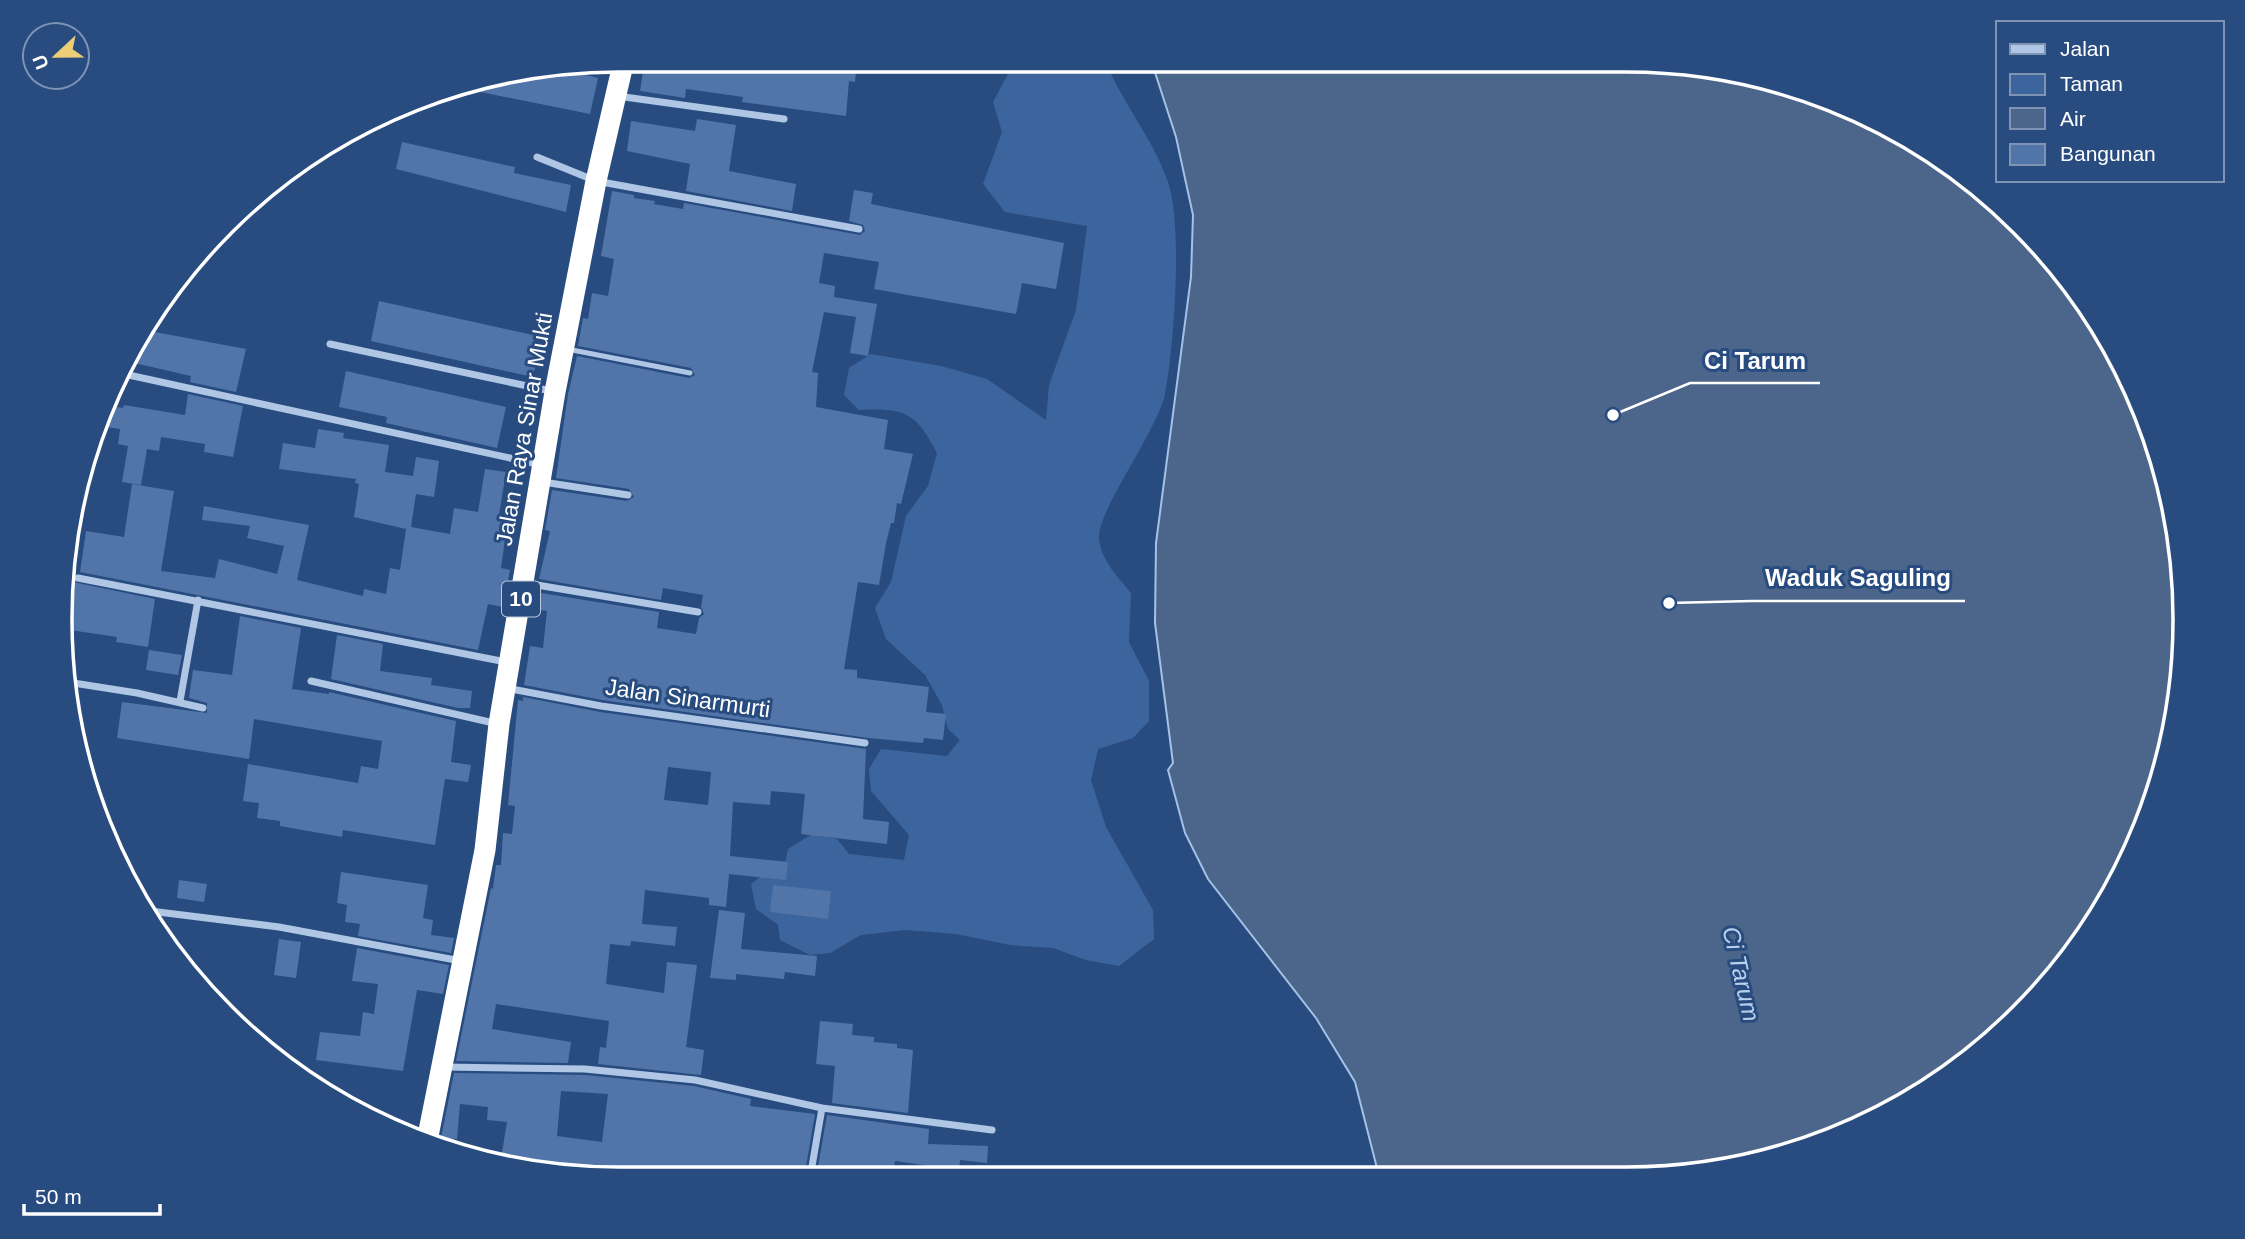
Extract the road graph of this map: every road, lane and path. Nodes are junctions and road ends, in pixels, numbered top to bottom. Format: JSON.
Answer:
{"nodes":[{"id":1,"x":622,"y":72,"type":"edge"},
{"id":2,"x":616,"y":96,"type":"junction"},
{"id":3,"x":784,"y":119,"type":"dead end"},
{"id":4,"x":537,"y":157,"type":"dead end"},
{"id":5,"x":596,"y":181,"type":"junction"},
{"id":6,"x":859,"y":229,"type":"dead end"},
{"id":7,"x":330,"y":344,"type":"dead end"},
{"id":8,"x":564,"y":348,"type":"junction"},
{"id":9,"x":690,"y":373,"type":"dead end"},
{"id":10,"x":129,"y":375,"type":"edge"},
{"id":11,"x":555,"y":392,"type":"junction"},
{"id":12,"x":541,"y":473,"type":"junction"},
{"id":13,"x":628,"y":495,"type":"dead end"},
{"id":14,"x":78,"y":578,"type":"dead end"},
{"id":15,"x":524,"y":583,"type":"junction"},
{"id":16,"x":198,"y":600,"type":"junction"},
{"id":17,"x":698,"y":612,"type":"dead end"},
{"id":18,"x":510,"y":662,"type":"junction"},
{"id":19,"x":311,"y":681,"type":"dead end"},
{"id":20,"x":75,"y":683,"type":"edge"},
{"id":21,"x":505,"y":688,"type":"junction"},
{"id":22,"x":180,"y":701,"type":"junction"},
{"id":23,"x":203,"y":708,"type":"dead end"},
{"id":24,"x":499,"y":724,"type":"junction"},
{"id":25,"x":865,"y":743,"type":"dead end"},
{"id":26,"x":157,"y":912,"type":"edge"},
{"id":27,"x":461,"y":961,"type":"junction"},
{"id":28,"x":443,"y":1068,"type":"junction"},
{"id":29,"x":822,"y":1108,"type":"junction"},
{"id":30,"x":992,"y":1130,"type":"dead end"},
{"id":31,"x":429,"y":1133,"type":"edge"},
{"id":32,"x":812,"y":1167,"type":"edge"}],
"edges":[{"from":1,"to":2,"type":"highway","name":"Jalan Raya Sinar Mukti","number":"10"},
{"from":2,"to":3,"type":"street"},
{"from":2,"to":5,"type":"highway","name":"Jalan Raya Sinar Mukti","number":"10"},
{"from":4,"to":5,"type":"street"},
{"from":5,"to":6,"type":"street"},
{"from":5,"to":8,"type":"highway","name":"Jalan Raya Sinar Mukti","number":"10"},
{"from":7,"to":11,"type":"street"},
{"from":8,"to":9,"type":"lane"},
{"from":8,"to":11,"type":"highway","name":"Jalan Raya Sinar Mukti","number":"10"},
{"from":10,"to":12,"type":"street"},
{"from":11,"to":12,"type":"highway","name":"Jalan Raya Sinar Mukti","number":"10"},
{"from":12,"to":13,"type":"street"},
{"from":12,"to":15,"type":"highway","name":"Jalan Raya Sinar Mukti","number":"10"},
{"from":14,"to":16,"type":"street"},
{"from":15,"to":17,"type":"street"},
{"from":15,"to":18,"type":"highway","name":"Jalan Raya Sinar Mukti","number":"10"},
{"from":16,"to":18,"type":"street"},
{"from":16,"to":22,"type":"street"},
{"from":18,"to":21,"type":"highway","name":"Jalan Raya Sinar Mukti","number":"10"},
{"from":19,"to":24,"type":"street"},
{"from":20,"to":22,"type":"street"},
{"from":21,"to":24,"type":"highway","name":"Jalan Raya Sinar Mukti","number":"10"},
{"from":21,"to":25,"type":"street","name":"Jalan Sinarmurti"},
{"from":22,"to":23,"type":"street"},
{"from":24,"to":27,"type":"highway","name":"Jalan Raya Sinar Mukti","number":"10"},
{"from":26,"to":27,"type":"street"},
{"from":27,"to":28,"type":"highway","name":"Jalan Raya Sinar Mukti","number":"10"},
{"from":28,"to":29,"type":"street"},
{"from":28,"to":31,"type":"highway","name":"Jalan Raya Sinar Mukti","number":"10"},
{"from":29,"to":30,"type":"street"},
{"from":29,"to":32,"type":"street"}]}
